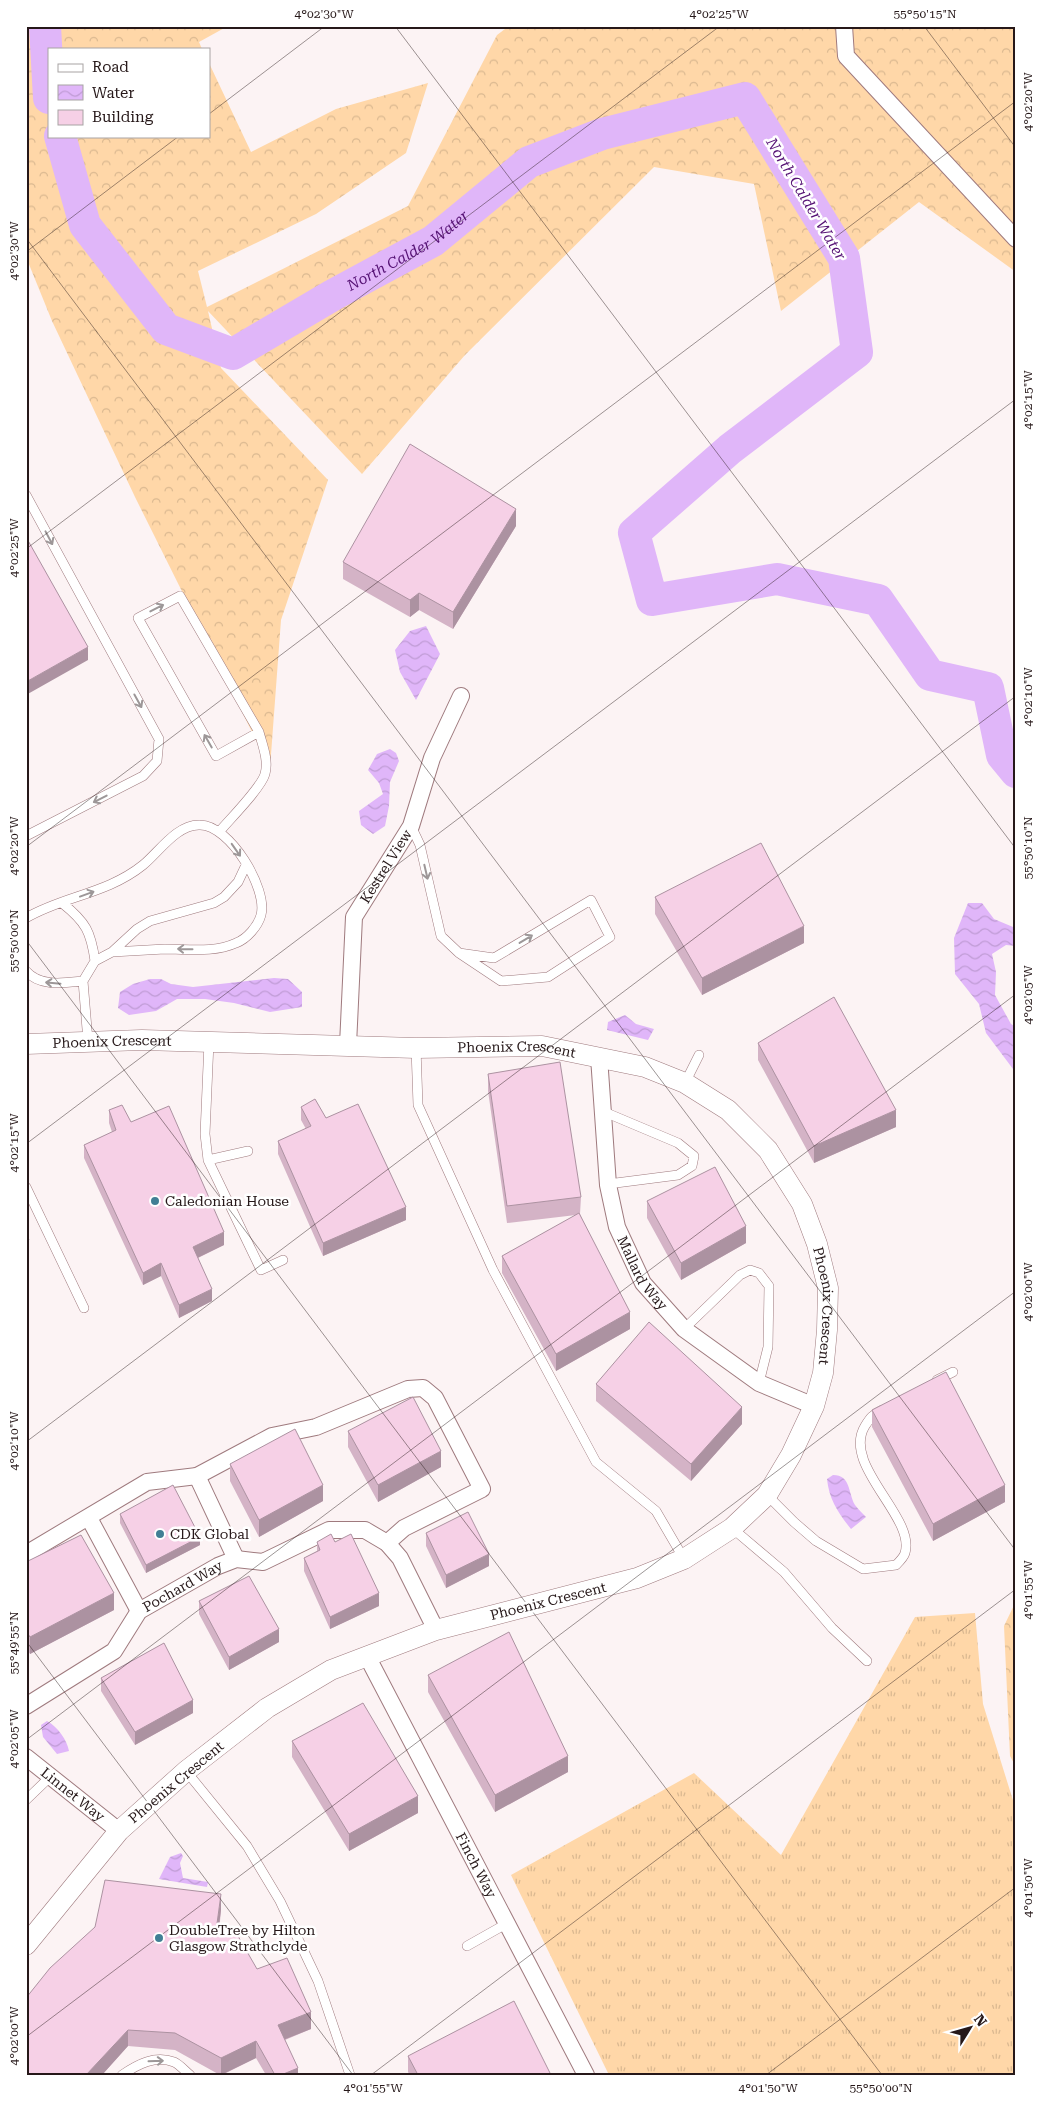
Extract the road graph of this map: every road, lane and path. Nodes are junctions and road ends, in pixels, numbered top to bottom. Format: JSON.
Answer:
{"nodes":[{"id":1,"x":844,"y":26,"type":"edge"},
{"id":2,"x":1016,"y":239,"type":"edge"},
{"id":3,"x":26,"y":495,"type":"edge"},
{"id":4,"x":461,"y":696,"type":"dead end"},
{"id":5,"x":259,"y":732,"type":"junction"},
{"id":6,"x":411,"y":826,"type":"junction"},
{"id":7,"x":219,"y":832,"type":"junction"},
{"id":8,"x":26,"y":836,"type":"edge"},
{"id":9,"x":246,"y":865,"type":"junction"},
{"id":10,"x":62,"y":904,"type":"junction"},
{"id":11,"x":26,"y":918,"type":"edge"},
{"id":12,"x":112,"y":952,"type":"junction"},
{"id":13,"x":459,"y":953,"type":"junction"},
{"id":14,"x":95,"y":961,"type":"junction"},
{"id":15,"x":26,"y":971,"type":"edge"},
{"id":16,"x":83,"y":981,"type":"junction"},
{"id":17,"x":88,"y":1041,"type":"junction"},
{"id":18,"x":208,"y":1042,"type":"junction"},
{"id":19,"x":26,"y":1044,"type":"edge"},
{"id":20,"x":348,"y":1045,"type":"junction"},
{"id":21,"x":416,"y":1048,"type":"junction"},
{"id":22,"x":699,"y":1055,"type":"dead end"},
{"id":23,"x":599,"y":1057,"type":"junction"},
{"id":24,"x":685,"y":1083,"type":"junction"},
{"id":25,"x":601,"y":1111,"type":"junction"},
{"id":26,"x":248,"y":1151,"type":"dead end"},
{"id":27,"x":208,"y":1160,"type":"junction"},
{"id":28,"x":608,"y":1184,"type":"junction"},
{"id":29,"x":26,"y":1186,"type":"edge"},
{"id":30,"x":283,"y":1260,"type":"dead end"},
{"id":31,"x":84,"y":1308,"type":"dead end"},
{"id":32,"x":684,"y":1330,"type":"junction"},
{"id":33,"x":953,"y":1372,"type":"dead end"},
{"id":34,"x":759,"y":1383,"type":"junction"},
{"id":35,"x":929,"y":1385,"type":"edge"},
{"id":36,"x":814,"y":1406,"type":"junction"},
{"id":37,"x":888,"y":1406,"type":"edge"},
{"id":38,"x":197,"y":1476,"type":"junction"},
{"id":39,"x":767,"y":1495,"type":"junction"},
{"id":40,"x":89,"y":1518,"type":"junction"},
{"id":41,"x":732,"y":1528,"type":"junction"},
{"id":42,"x":387,"y":1543,"type":"junction"},
{"id":43,"x":26,"y":1554,"type":"edge"},
{"id":44,"x":684,"y":1558,"type":"junction"},
{"id":45,"x":236,"y":1559,"type":"junction"},
{"id":46,"x":139,"y":1611,"type":"junction"},
{"id":47,"x":436,"y":1630,"type":"junction"},
{"id":48,"x":367,"y":1656,"type":"junction"},
{"id":49,"x":867,"y":1660,"type":"dead end"},
{"id":50,"x":26,"y":1706,"type":"edge"},
{"id":51,"x":26,"y":1757,"type":"edge"},
{"id":52,"x":186,"y":1771,"type":"junction"},
{"id":53,"x":51,"y":1776,"type":"junction"},
{"id":54,"x":26,"y":1800,"type":"edge"},
{"id":55,"x":119,"y":1831,"type":"junction"},
{"id":56,"x":506,"y":1924,"type":"junction"},
{"id":57,"x":26,"y":1945,"type":"edge"},
{"id":58,"x":466,"y":1946,"type":"dead end"},
{"id":59,"x":122,"y":2075,"type":"edge"},
{"id":60,"x":190,"y":2075,"type":"edge"},
{"id":61,"x":350,"y":2075,"type":"edge"},
{"id":62,"x":586,"y":2075,"type":"edge"}],
"edges":[{"from":1,"to":2,"type":"street"},
{"from":3,"to":8,"type":"lane","one_way":true},
{"from":4,"to":6,"type":"street","name":"Kestrel View"},
{"from":5,"to":5,"type":"lane","one_way":true},
{"from":5,"to":7,"type":"lane"},
{"from":6,"to":13,"type":"lane","one_way":true},
{"from":6,"to":20,"type":"street","name":"Kestrel View"},
{"from":7,"to":9,"type":"lane","one_way":true},
{"from":10,"to":7,"type":"lane","one_way":true},
{"from":9,"to":12,"type":"lane"},
{"from":9,"to":12,"type":"lane","one_way":true},
{"from":10,"to":11,"type":"lane"},
{"from":10,"to":14,"type":"lane"},
{"from":12,"to":14,"type":"lane"},
{"from":13,"to":13,"type":"lane","one_way":true},
{"from":14,"to":16,"type":"lane"},
{"from":16,"to":15,"type":"lane","one_way":true},
{"from":16,"to":17,"type":"lane"},
{"from":17,"to":18,"type":"street","name":"Phoenix Crescent"},
{"from":17,"to":19,"type":"street","name":"Phoenix Crescent"},
{"from":18,"to":20,"type":"street","name":"Phoenix Crescent"},
{"from":18,"to":27,"type":"lane"},
{"from":20,"to":21,"type":"street","name":"Phoenix Crescent"},
{"from":21,"to":23,"type":"street","name":"Phoenix Crescent"},
{"from":21,"to":44,"type":"lane"},
{"from":22,"to":24,"type":"lane"},
{"from":23,"to":24,"type":"street","name":"Phoenix Crescent"},
{"from":23,"to":25,"type":"street","name":"Mallard Way"},
{"from":24,"to":36,"type":"street","name":"Phoenix Crescent"},
{"from":25,"to":28,"type":"street","name":"Mallard Way"},
{"from":25,"to":28,"type":"lane"},
{"from":26,"to":27,"type":"lane"},
{"from":27,"to":30,"type":"lane"},
{"from":28,"to":32,"type":"street","name":"Mallard Way"},
{"from":29,"to":31,"type":"lane"},
{"from":32,"to":34,"type":"street","name":"Mallard Way"},
{"from":32,"to":34,"type":"lane"},
{"from":33,"to":35,"type":"lane"},
{"from":34,"to":36,"type":"street","name":"Mallard Way"},
{"from":36,"to":39,"type":"street","name":"Phoenix Crescent"},
{"from":37,"to":39,"type":"lane"},
{"from":38,"to":40,"type":"street"},
{"from":38,"to":42,"type":"street"},
{"from":38,"to":45,"type":"street"},
{"from":39,"to":41,"type":"street","name":"Phoenix Crescent"},
{"from":40,"to":43,"type":"street"},
{"from":40,"to":46,"type":"street"},
{"from":41,"to":44,"type":"street","name":"Phoenix Crescent"},
{"from":41,"to":49,"type":"lane"},
{"from":42,"to":45,"type":"street","name":"Pochard Way"},
{"from":42,"to":47,"type":"street","name":"Pochard Way"},
{"from":44,"to":47,"type":"street","name":"Phoenix Crescent"},
{"from":45,"to":46,"type":"street","name":"Pochard Way"},
{"from":46,"to":50,"type":"street","name":"Pochard Way"},
{"from":47,"to":48,"type":"street","name":"Phoenix Crescent"},
{"from":48,"to":52,"type":"street","name":"Phoenix Crescent"},
{"from":48,"to":56,"type":"street","name":"Finch Way"},
{"from":51,"to":53,"type":"street","name":"Linnet Way"},
{"from":52,"to":55,"type":"street","name":"Phoenix Crescent"},
{"from":52,"to":61,"type":"lane"},
{"from":53,"to":54,"type":"lane"},
{"from":53,"to":55,"type":"street","name":"Linnet Way"},
{"from":55,"to":57,"type":"street","name":"Phoenix Crescent"},
{"from":56,"to":58,"type":"lane"},
{"from":56,"to":62,"type":"street","name":"Finch Way"},
{"from":59,"to":60,"type":"lane","one_way":true}]}
